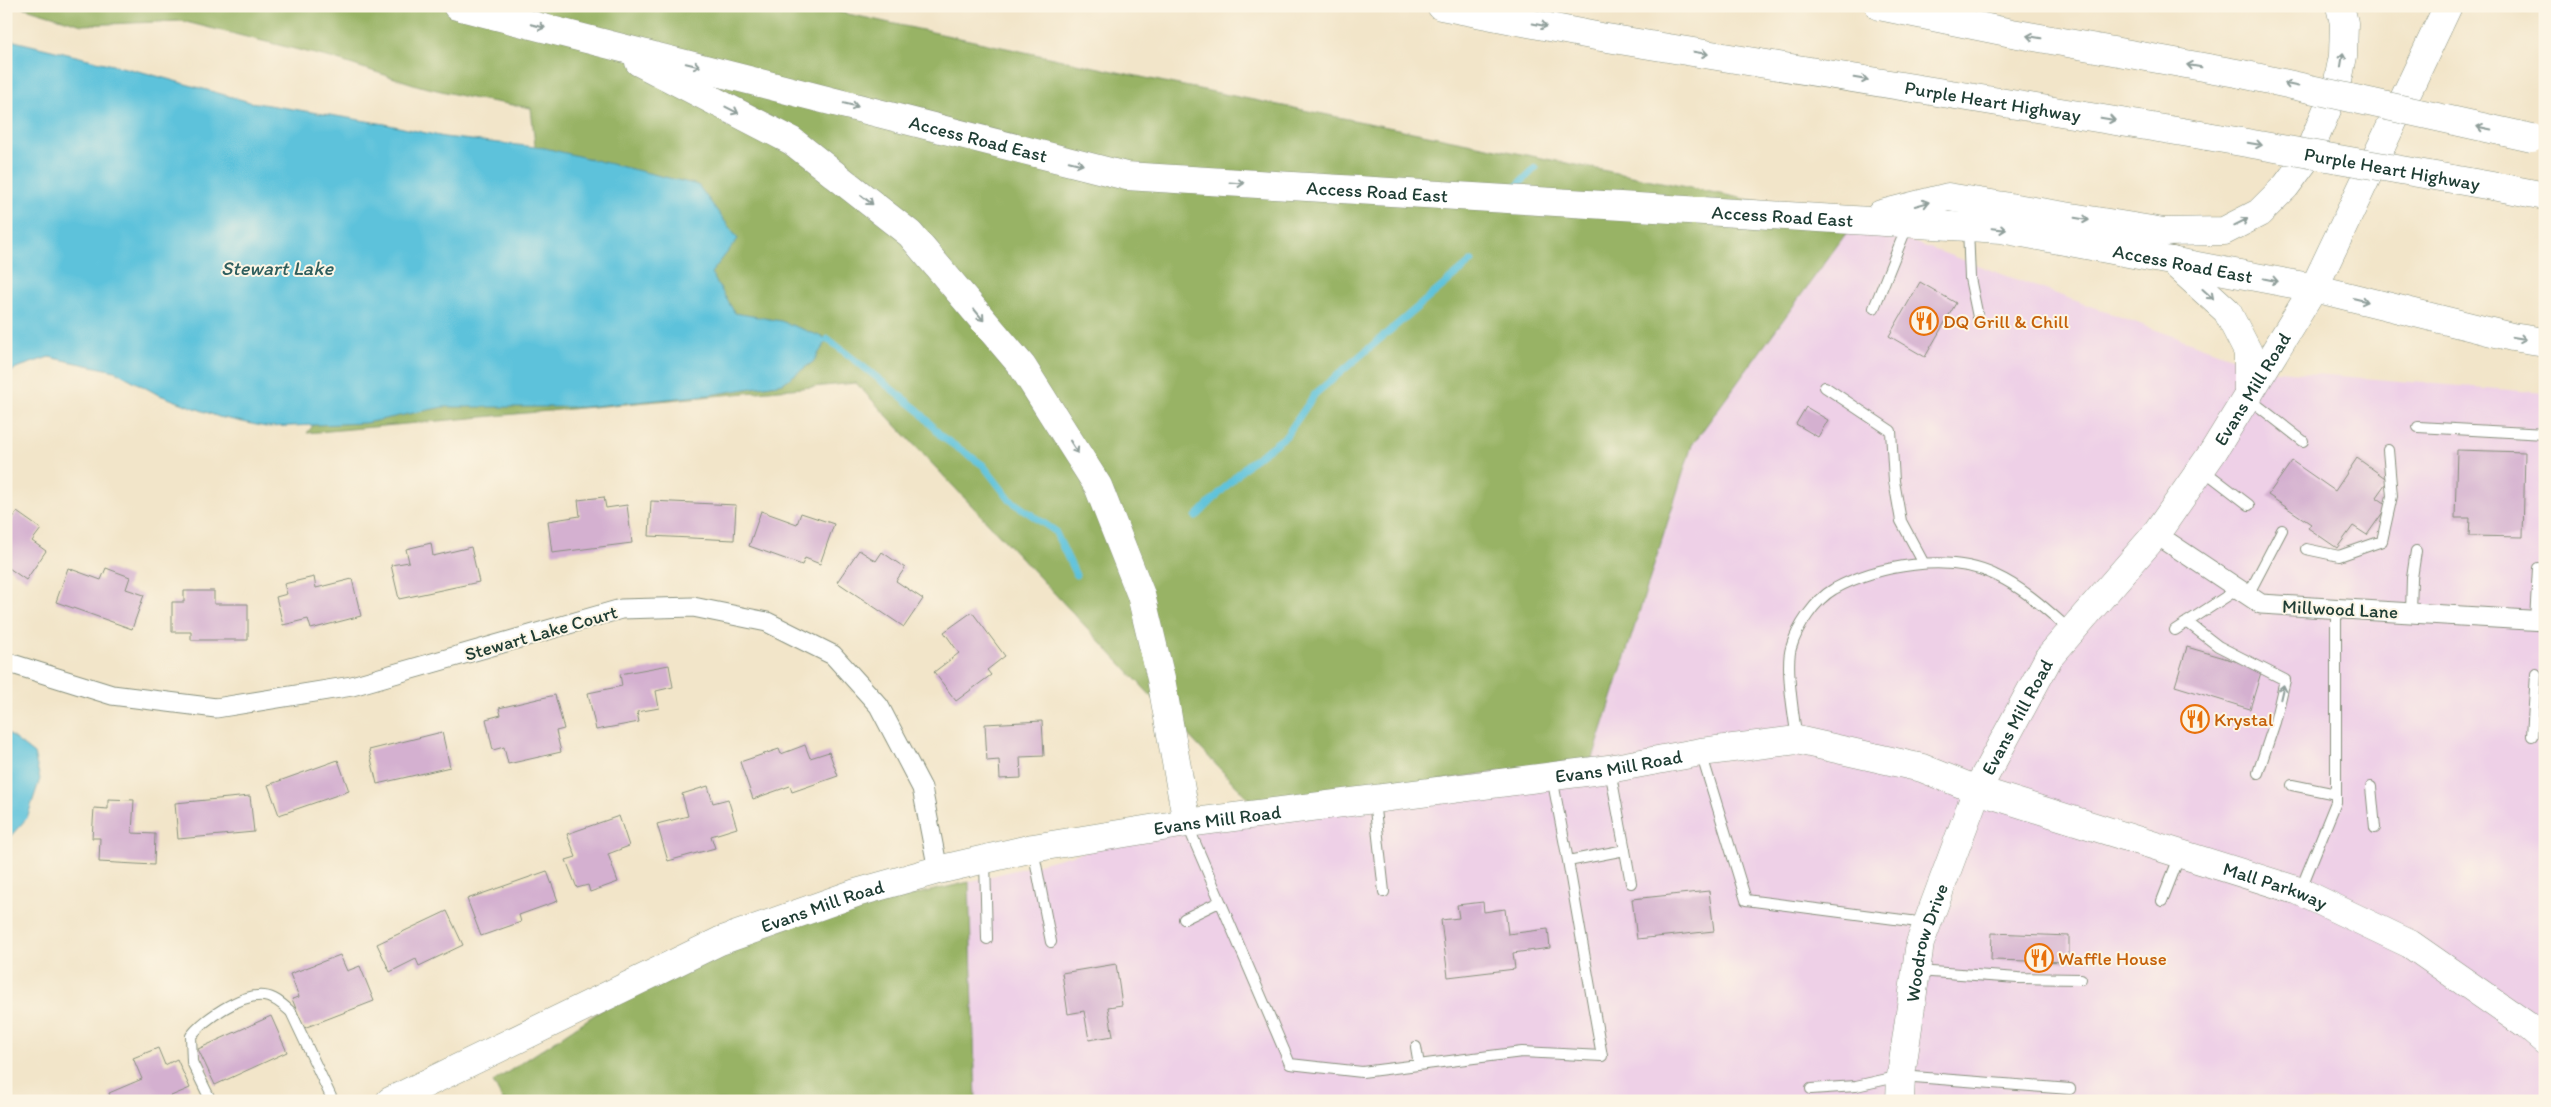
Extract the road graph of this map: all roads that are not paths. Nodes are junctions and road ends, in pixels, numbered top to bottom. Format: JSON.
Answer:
{"nodes":[{"id":1,"x":457,"y":6,"type":"edge"},
{"id":2,"x":1441,"y":6,"type":"edge"},
{"id":3,"x":1879,"y":6,"type":"edge"},
{"id":4,"x":2340,"y":6,"type":"edge"},
{"id":5,"x":2448,"y":6,"type":"edge"},
{"id":6,"x":595,"y":40,"type":"junction"},
{"id":7,"x":2538,"y":139,"type":"edge"},
{"id":8,"x":2545,"y":196,"type":"edge"},
{"id":9,"x":1858,"y":220,"type":"junction"},
{"id":10,"x":1909,"y":224,"type":"junction"},
{"id":11,"x":1968,"y":227,"type":"junction"},
{"id":12,"x":2171,"y":261,"type":"junction"},
{"id":13,"x":2314,"y":288,"type":"junction"},
{"id":14,"x":1874,"y":308,"type":"dead end"},
{"id":15,"x":1978,"y":316,"type":"dead end"},
{"id":16,"x":2545,"y":342,"type":"edge"},
{"id":17,"x":1825,"y":387,"type":"dead end"},
{"id":18,"x":2248,"y":398,"type":"junction"},
{"id":19,"x":2418,"y":427,"type":"dead end"},
{"id":20,"x":2545,"y":434,"type":"edge"},
{"id":21,"x":2302,"y":441,"type":"dead end"},
{"id":22,"x":2388,"y":450,"type":"dead end"},
{"id":23,"x":2202,"y":468,"type":"junction"},
{"id":24,"x":2249,"y":505,"type":"dead end"},
{"id":25,"x":2282,"y":530,"type":"dead end"},
{"id":26,"x":2156,"y":534,"type":"junction"},
{"id":27,"x":2306,"y":548,"type":"dead end"},
{"id":28,"x":2416,"y":551,"type":"dead end"},
{"id":29,"x":1923,"y":562,"type":"junction"},
{"id":30,"x":2538,"y":568,"type":"dead end"},
{"id":31,"x":2243,"y":592,"type":"junction"},
{"id":32,"x":2336,"y":609,"type":"junction"},
{"id":33,"x":2411,"y":613,"type":"junction"},
{"id":34,"x":2540,"y":620,"type":"edge"},
{"id":35,"x":2187,"y":622,"type":"junction"},
{"id":36,"x":2175,"y":630,"type":"dead end"},
{"id":37,"x":2072,"y":631,"type":"junction"},
{"id":38,"x":6,"y":662,"type":"edge"},
{"id":39,"x":2536,"y":674,"type":"dead end"},
{"id":40,"x":2532,"y":736,"type":"dead end"},
{"id":41,"x":1797,"y":740,"type":"junction"},
{"id":42,"x":1700,"y":752,"type":"junction"},
{"id":43,"x":1609,"y":769,"type":"junction"},
{"id":44,"x":2258,"y":773,"type":"dead end"},
{"id":45,"x":1552,"y":777,"type":"junction"},
{"id":46,"x":2292,"y":785,"type":"dead end"},
{"id":47,"x":2371,"y":787,"type":"dead end"},
{"id":48,"x":1976,"y":790,"type":"junction"},
{"id":49,"x":2336,"y":794,"type":"junction"},
{"id":50,"x":1374,"y":800,"type":"junction"},
{"id":51,"x":1187,"y":823,"type":"junction"},
{"id":52,"x":2375,"y":828,"type":"dead end"},
{"id":53,"x":1033,"y":848,"type":"junction"},
{"id":54,"x":1625,"y":850,"type":"junction"},
{"id":55,"x":2180,"y":854,"type":"junction"},
{"id":56,"x":984,"y":859,"type":"junction"},
{"id":57,"x":1568,"y":861,"type":"junction"},
{"id":58,"x":938,"y":870,"type":"junction"},
{"id":59,"x":1631,"y":883,"type":"dead end"},
{"id":60,"x":2300,"y":891,"type":"junction"},
{"id":61,"x":1384,"y":892,"type":"dead end"},
{"id":62,"x":2162,"y":901,"type":"dead end"},
{"id":63,"x":1220,"y":902,"type":"junction"},
{"id":64,"x":1184,"y":919,"type":"dead end"},
{"id":65,"x":1927,"y":923,"type":"junction"},
{"id":66,"x":987,"y":939,"type":"dead end"},
{"id":67,"x":1051,"y":942,"type":"dead end"},
{"id":68,"x":1915,"y":971,"type":"junction"},
{"id":69,"x":2081,"y":979,"type":"dead end"},
{"id":70,"x":2545,"y":1041,"type":"edge"},
{"id":71,"x":1416,"y":1047,"type":"dead end"},
{"id":72,"x":1419,"y":1064,"type":"junction"},
{"id":73,"x":1901,"y":1088,"type":"edge"},
{"id":74,"x":2070,"y":1088,"type":"dead end"},
{"id":75,"x":1811,"y":1089,"type":"dead end"},
{"id":76,"x":211,"y":1101,"type":"edge"},
{"id":77,"x":333,"y":1101,"type":"edge"},
{"id":78,"x":390,"y":1101,"type":"edge"}],
"edges":[{"from":1,"to":6,"type":"main road","name":"Access Road East","one_way":true},
{"from":2,"to":8,"type":"main road","name":"Purple Heart Highway","one_way":true,"bridge":true},
{"from":7,"to":3,"type":"main road","one_way":true,"bridge":true},
{"from":9,"to":4,"type":"main road","one_way":true},
{"from":5,"to":13,"type":"main road","name":"Evans Mill Road"},
{"from":6,"to":9,"type":"main road","name":"Access Road East","one_way":true},
{"from":6,"to":51,"type":"main road","one_way":true},
{"from":9,"to":10,"type":"main road","name":"Access Road East"},
{"from":10,"to":11,"type":"main road","name":"Access Road East"},
{"from":10,"to":14,"type":"lane"},
{"from":11,"to":12,"type":"main road","name":"Access Road East","one_way":true},
{"from":11,"to":15,"type":"lane"},
{"from":12,"to":13,"type":"main road","name":"Access Road East","one_way":true},
{"from":12,"to":18,"type":"main road","one_way":true},
{"from":13,"to":16,"type":"main road","name":"Access Road East","one_way":true},
{"from":13,"to":18,"type":"main road","name":"Evans Mill Road"},
{"from":17,"to":29,"type":"lane"},
{"from":18,"to":21,"type":"lane"},
{"from":18,"to":23,"type":"main road","name":"Evans Mill Road"},
{"from":19,"to":20,"type":"lane"},
{"from":22,"to":27,"type":"lane"},
{"from":23,"to":24,"type":"lane"},
{"from":23,"to":26,"type":"main road","name":"Evans Mill Road"},
{"from":25,"to":31,"type":"lane"},
{"from":26,"to":31,"type":"street","name":"Millwood Lane"},
{"from":26,"to":37,"type":"main road","name":"Evans Mill Road"},
{"from":28,"to":33,"type":"lane"},
{"from":29,"to":37,"type":"lane"},
{"from":29,"to":41,"type":"lane"},
{"from":30,"to":34,"type":"lane"},
{"from":31,"to":32,"type":"street","name":"Millwood Lane"},
{"from":31,"to":35,"type":"lane"},
{"from":32,"to":33,"type":"street","name":"Millwood Lane"},
{"from":32,"to":49,"type":"lane"},
{"from":33,"to":34,"type":"street","name":"Millwood Lane"},
{"from":35,"to":36,"type":"lane"},
{"from":44,"to":35,"type":"lane","one_way":true},
{"from":37,"to":48,"type":"main road","name":"Evans Mill Road"},
{"from":38,"to":58,"type":"street","name":"Stewart Lake Court"},
{"from":39,"to":40,"type":"lane"},
{"from":41,"to":42,"type":"main road","name":"Evans Mill Road"},
{"from":41,"to":48,"type":"main road","name":"Evans Mill Road"},
{"from":42,"to":43,"type":"main road","name":"Evans Mill Road"},
{"from":42,"to":65,"type":"lane"},
{"from":43,"to":45,"type":"main road","name":"Evans Mill Road"},
{"from":43,"to":54,"type":"lane"},
{"from":45,"to":50,"type":"main road","name":"Evans Mill Road"},
{"from":45,"to":57,"type":"lane"},
{"from":46,"to":49,"type":"lane"},
{"from":47,"to":52,"type":"lane"},
{"from":48,"to":55,"type":"main road","name":"Mall Parkway"},
{"from":48,"to":65,"type":"main road","name":"Woodrow Drive"},
{"from":49,"to":60,"type":"lane"},
{"from":50,"to":51,"type":"main road","name":"Evans Mill Road"},
{"from":50,"to":61,"type":"lane"},
{"from":51,"to":53,"type":"main road","name":"Evans Mill Road"},
{"from":51,"to":63,"type":"lane"},
{"from":53,"to":56,"type":"main road","name":"Evans Mill Road"},
{"from":53,"to":67,"type":"lane"},
{"from":54,"to":57,"type":"lane"},
{"from":54,"to":59,"type":"lane"},
{"from":55,"to":60,"type":"main road","name":"Mall Parkway"},
{"from":55,"to":62,"type":"lane"},
{"from":56,"to":58,"type":"main road","name":"Evans Mill Road"},
{"from":56,"to":66,"type":"lane"},
{"from":57,"to":72,"type":"lane"},
{"from":58,"to":78,"type":"main road","name":"Evans Mill Road"},
{"from":60,"to":70,"type":"main road","name":"Mall Parkway"},
{"from":63,"to":64,"type":"lane"},
{"from":63,"to":72,"type":"lane"},
{"from":65,"to":68,"type":"main road","name":"Woodrow Drive"},
{"from":68,"to":69,"type":"lane"},
{"from":68,"to":73,"type":"main road","name":"Woodrow Drive"},
{"from":71,"to":72,"type":"lane"},
{"from":73,"to":74,"type":"lane"},
{"from":73,"to":75,"type":"lane"},
{"from":76,"to":77,"type":"lane"}]}
